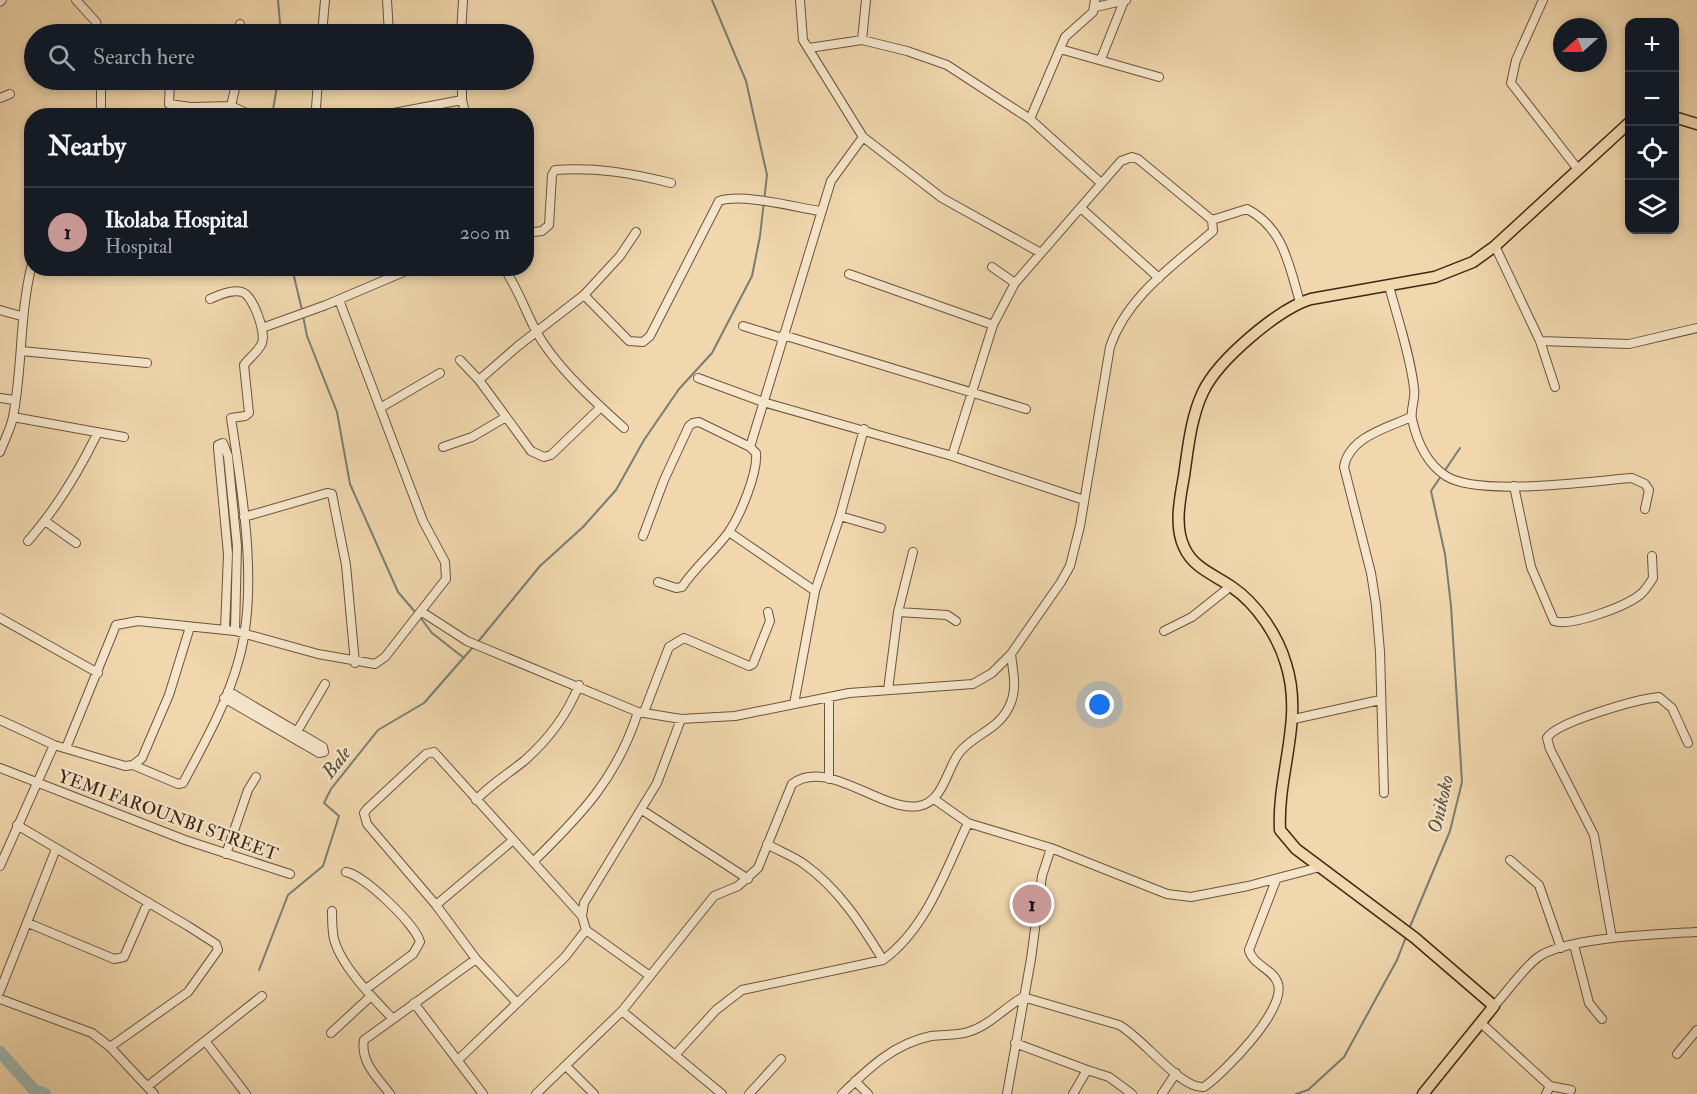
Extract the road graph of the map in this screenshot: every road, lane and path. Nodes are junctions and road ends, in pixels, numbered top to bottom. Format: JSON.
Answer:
{"nodes":[{"id":1,"x":76,"y":0,"type":"edge"},
{"id":2,"x":325,"y":0,"type":"edge"},
{"id":3,"x":387,"y":0,"type":"edge"},
{"id":4,"x":463,"y":0,"type":"edge"},
{"id":5,"x":800,"y":0,"type":"edge"},
{"id":6,"x":866,"y":0,"type":"edge"},
{"id":7,"x":1126,"y":0,"type":"edge"},
{"id":8,"x":1543,"y":0,"type":"edge"},
{"id":9,"x":1095,"y":3,"type":"edge"},
{"id":10,"x":93,"y":24,"type":"edge"},
{"id":11,"x":323,"y":24,"type":"edge"},
{"id":12,"x":388,"y":24,"type":"edge"},
{"id":13,"x":462,"y":24,"type":"edge"},
{"id":14,"x":862,"y":40,"type":"junction"},
{"id":15,"x":809,"y":48,"type":"junction"},
{"id":16,"x":1060,"y":49,"type":"junction"},
{"id":17,"x":1101,"y":59,"type":"junction"},
{"id":18,"x":1159,"y":77,"type":"dead end"},
{"id":19,"x":101,"y":90,"type":"edge"},
{"id":20,"x":170,"y":90,"type":"edge"},
{"id":21,"x":235,"y":90,"type":"edge"},
{"id":22,"x":317,"y":90,"type":"edge"},
{"id":23,"x":462,"y":90,"type":"edge"},
{"id":24,"x":10,"y":94,"type":"dead end"},
{"id":25,"x":0,"y":98,"type":"edge"},
{"id":26,"x":462,"y":100,"type":"junction"},
{"id":27,"x":231,"y":106,"type":"junction"},
{"id":28,"x":101,"y":108,"type":"edge"},
{"id":29,"x":182,"y":108,"type":"edge"},
{"id":30,"x":215,"y":108,"type":"edge"},
{"id":31,"x":235,"y":108,"type":"edge"},
{"id":32,"x":316,"y":108,"type":"dead end"},
{"id":33,"x":420,"y":108,"type":"edge"},
{"id":34,"x":464,"y":108,"type":"edge"},
{"id":35,"x":1030,"y":119,"type":"junction"},
{"id":36,"x":1679,"y":119,"type":"edge"},
{"id":37,"x":1697,"y":124,"type":"edge"},
{"id":38,"x":1625,"y":126,"type":"edge"},
{"id":39,"x":863,"y":137,"type":"junction"},
{"id":40,"x":1577,"y":168,"type":"junction"},
{"id":41,"x":670,"y":183,"type":"dead end"},
{"id":42,"x":1101,"y":183,"type":"junction"},
{"id":43,"x":1082,"y":208,"type":"junction"},
{"id":44,"x":820,"y":211,"type":"junction"},
{"id":45,"x":1212,"y":220,"type":"junction"},
{"id":46,"x":534,"y":232,"type":"edge"},
{"id":47,"x":636,"y":232,"type":"dead end"},
{"id":48,"x":1495,"y":246,"type":"junction"},
{"id":49,"x":1041,"y":253,"type":"junction"},
{"id":50,"x":992,"y":267,"type":"dead end"},
{"id":51,"x":849,"y":273,"type":"dead end"},
{"id":52,"x":29,"y":276,"type":"edge"},
{"id":53,"x":393,"y":276,"type":"edge"},
{"id":54,"x":509,"y":276,"type":"edge"},
{"id":55,"x":1159,"y":278,"type":"junction"},
{"id":56,"x":1015,"y":283,"type":"junction"},
{"id":57,"x":1389,"y":286,"type":"junction"},
{"id":58,"x":584,"y":295,"type":"junction"},
{"id":59,"x":210,"y":299,"type":"dead end"},
{"id":60,"x":339,"y":300,"type":"junction"},
{"id":61,"x":1300,"y":302,"type":"junction"},
{"id":62,"x":0,"y":310,"type":"edge"},
{"id":63,"x":21,"y":316,"type":"junction"},
{"id":64,"x":993,"y":325,"type":"junction"},
{"id":65,"x":743,"y":326,"type":"dead end"},
{"id":66,"x":262,"y":328,"type":"junction"},
{"id":67,"x":1697,"y":328,"type":"edge"},
{"id":68,"x":537,"y":332,"type":"junction"},
{"id":69,"x":783,"y":336,"type":"junction"},
{"id":70,"x":1540,"y":341,"type":"junction"},
{"id":71,"x":21,"y":351,"type":"junction"},
{"id":72,"x":460,"y":360,"type":"dead end"},
{"id":73,"x":147,"y":363,"type":"dead end"},
{"id":74,"x":440,"y":373,"type":"dead end"},
{"id":75,"x":698,"y":378,"type":"dead end"},
{"id":76,"x":479,"y":380,"type":"junction"},
{"id":77,"x":1555,"y":387,"type":"dead end"},
{"id":78,"x":973,"y":393,"type":"junction"},
{"id":79,"x":0,"y":398,"type":"edge"},
{"id":80,"x":14,"y":400,"type":"junction"},
{"id":81,"x":763,"y":402,"type":"junction"},
{"id":82,"x":601,"y":407,"type":"junction"},
{"id":83,"x":380,"y":408,"type":"junction"},
{"id":84,"x":1026,"y":410,"type":"dead end"},
{"id":85,"x":13,"y":417,"type":"junction"},
{"id":86,"x":506,"y":417,"type":"junction"},
{"id":87,"x":1411,"y":417,"type":"junction"},
{"id":88,"x":624,"y":428,"type":"dead end"},
{"id":89,"x":864,"y":429,"type":"junction"},
{"id":90,"x":98,"y":434,"type":"junction"},
{"id":91,"x":124,"y":437,"type":"dead end"},
{"id":92,"x":443,"y":447,"type":"dead end"},
{"id":93,"x":750,"y":447,"type":"junction"},
{"id":94,"x":0,"y":452,"type":"edge"},
{"id":95,"x":952,"y":456,"type":"junction"},
{"id":96,"x":1514,"y":486,"type":"junction"},
{"id":97,"x":1084,"y":500,"type":"junction"},
{"id":98,"x":1645,"y":509,"type":"dead end"},
{"id":99,"x":840,"y":516,"type":"junction"},
{"id":100,"x":244,"y":517,"type":"junction"},
{"id":101,"x":45,"y":521,"type":"junction"},
{"id":102,"x":881,"y":528,"type":"dead end"},
{"id":103,"x":729,"y":532,"type":"junction"},
{"id":104,"x":643,"y":536,"type":"dead end"},
{"id":105,"x":28,"y":541,"type":"dead end"},
{"id":106,"x":76,"y":543,"type":"dead end"},
{"id":107,"x":913,"y":552,"type":"dead end"},
{"id":108,"x":1652,"y":556,"type":"dead end"},
{"id":109,"x":658,"y":582,"type":"dead end"},
{"id":110,"x":1231,"y":586,"type":"junction"},
{"id":111,"x":815,"y":591,"type":"junction"},
{"id":112,"x":768,"y":612,"type":"dead end"},
{"id":113,"x":898,"y":612,"type":"junction"},
{"id":114,"x":420,"y":615,"type":"junction"},
{"id":115,"x":0,"y":618,"type":"edge"},
{"id":116,"x":956,"y":621,"type":"dead end"},
{"id":117,"x":190,"y":627,"type":"junction"},
{"id":118,"x":225,"y":630,"type":"junction"},
{"id":119,"x":234,"y":631,"type":"junction"},
{"id":120,"x":1164,"y":631,"type":"dead end"},
{"id":121,"x":245,"y":633,"type":"junction"},
{"id":122,"x":1011,"y":654,"type":"junction"},
{"id":123,"x":355,"y":663,"type":"junction"},
{"id":124,"x":98,"y":673,"type":"junction"},
{"id":125,"x":325,"y":684,"type":"dead end"},
{"id":126,"x":579,"y":685,"type":"junction"},
{"id":127,"x":888,"y":690,"type":"junction"},
{"id":128,"x":226,"y":694,"type":"junction"},
{"id":129,"x":829,"y":697,"type":"junction"},
{"id":130,"x":1380,"y":700,"type":"junction"},
{"id":131,"x":794,"y":704,"type":"junction"},
{"id":132,"x":641,"y":712,"type":"junction"},
{"id":133,"x":681,"y":718,"type":"junction"},
{"id":134,"x":1294,"y":719,"type":"junction"},
{"id":135,"x":0,"y":720,"type":"edge"},
{"id":136,"x":1688,"y":743,"type":"dead end"},
{"id":137,"x":54,"y":746,"type":"junction"},
{"id":138,"x":66,"y":748,"type":"junction"},
{"id":139,"x":133,"y":765,"type":"junction"},
{"id":140,"x":0,"y":768,"type":"edge"},
{"id":141,"x":255,"y":777,"type":"dead end"},
{"id":142,"x":829,"y":779,"type":"junction"},
{"id":143,"x":37,"y":782,"type":"junction"},
{"id":144,"x":1384,"y":793,"type":"dead end"},
{"id":145,"x":934,"y":799,"type":"junction"},
{"id":146,"x":476,"y":800,"type":"junction"},
{"id":147,"x":642,"y":810,"type":"junction"},
{"id":148,"x":968,"y":823,"type":"junction"},
{"id":149,"x":17,"y":825,"type":"junction"},
{"id":150,"x":512,"y":841,"type":"junction"},
{"id":151,"x":767,"y":844,"type":"junction"},
{"id":152,"x":1051,"y":848,"type":"junction"},
{"id":153,"x":56,"y":849,"type":"junction"},
{"id":154,"x":226,"y":854,"type":"junction"},
{"id":155,"x":1510,"y":860,"type":"dead end"},
{"id":156,"x":533,"y":862,"type":"junction"},
{"id":157,"x":0,"y":866,"type":"edge"},
{"id":158,"x":1320,"y":867,"type":"junction"},
{"id":159,"x":346,"y":872,"type":"dead end"},
{"id":160,"x":290,"y":874,"type":"dead end"},
{"id":161,"x":748,"y":879,"type":"junction"},
{"id":162,"x":1276,"y":880,"type":"junction"},
{"id":163,"x":148,"y":902,"type":"junction"},
{"id":164,"x":436,"y":905,"type":"junction"},
{"id":165,"x":332,"y":911,"type":"dead end"},
{"id":166,"x":582,"y":916,"type":"junction"},
{"id":167,"x":28,"y":923,"type":"junction"},
{"id":168,"x":586,"y":930,"type":"junction"},
{"id":169,"x":1697,"y":932,"type":"edge"},
{"id":170,"x":1612,"y":938,"type":"junction"},
{"id":171,"x":1574,"y":945,"type":"junction"},
{"id":172,"x":1561,"y":948,"type":"junction"},
{"id":173,"x":476,"y":958,"type":"junction"},
{"id":174,"x":883,"y":960,"type":"junction"},
{"id":175,"x":650,"y":976,"type":"junction"},
{"id":176,"x":0,"y":990,"type":"edge"},
{"id":177,"x":368,"y":992,"type":"junction"},
{"id":178,"x":262,"y":996,"type":"dead end"},
{"id":179,"x":1023,"y":997,"type":"junction"},
{"id":180,"x":0,"y":999,"type":"edge"},
{"id":181,"x":517,"y":1002,"type":"junction"},
{"id":182,"x":414,"y":1003,"type":"junction"},
{"id":183,"x":1494,"y":1006,"type":"junction"},
{"id":184,"x":622,"y":1011,"type":"junction"},
{"id":185,"x":392,"y":1018,"type":"junction"},
{"id":186,"x":1602,"y":1019,"type":"dead end"},
{"id":187,"x":1481,"y":1023,"type":"junction"},
{"id":188,"x":1697,"y":1030,"type":"edge"},
{"id":189,"x":331,"y":1033,"type":"dead end"},
{"id":190,"x":206,"y":1042,"type":"junction"},
{"id":191,"x":1015,"y":1043,"type":"junction"},
{"id":192,"x":110,"y":1047,"type":"junction"},
{"id":193,"x":676,"y":1054,"type":"junction"},
{"id":194,"x":1677,"y":1054,"type":"dead end"},
{"id":195,"x":781,"y":1059,"type":"dead end"},
{"id":196,"x":458,"y":1060,"type":"junction"},
{"id":197,"x":566,"y":1066,"type":"junction"},
{"id":198,"x":1087,"y":1070,"type":"junction"},
{"id":199,"x":1176,"y":1072,"type":"junction"},
{"id":200,"x":855,"y":1081,"type":"junction"},
{"id":201,"x":148,"y":1086,"type":"junction"},
{"id":202,"x":1550,"y":1086,"type":"junction"},
{"id":203,"x":1571,"y":1090,"type":"dead end"},
{"id":204,"x":154,"y":1094,"type":"edge"},
{"id":205,"x":246,"y":1094,"type":"edge"},
{"id":206,"x":390,"y":1094,"type":"edge"},
{"id":207,"x":483,"y":1094,"type":"edge"},
{"id":208,"x":536,"y":1094,"type":"edge"},
{"id":209,"x":594,"y":1094,"type":"edge"},
{"id":210,"x":722,"y":1094,"type":"edge"},
{"id":211,"x":749,"y":1094,"type":"edge"},
{"id":212,"x":842,"y":1094,"type":"edge"},
{"id":213,"x":868,"y":1094,"type":"edge"},
{"id":214,"x":1007,"y":1094,"type":"edge"},
{"id":215,"x":1073,"y":1094,"type":"edge"},
{"id":216,"x":1132,"y":1094,"type":"edge"},
{"id":217,"x":1162,"y":1094,"type":"edge"},
{"id":218,"x":1423,"y":1094,"type":"edge"},
{"id":219,"x":1546,"y":1094,"type":"edge"}],
"edges":[{"from":1,"to":10,"type":"street"},
{"from":2,"to":11,"type":"street"},
{"from":3,"to":12,"type":"street"},
{"from":4,"to":13,"type":"street"},
{"from":5,"to":15,"type":"street"},
{"from":6,"to":14,"type":"street"},
{"from":7,"to":9,"type":"street"},
{"from":7,"to":17,"type":"street"},
{"from":8,"to":40,"type":"street"},
{"from":9,"to":16,"type":"street"},
{"from":14,"to":15,"type":"street"},
{"from":14,"to":35,"type":"street"},
{"from":15,"to":39,"type":"street"},
{"from":16,"to":17,"type":"street"},
{"from":16,"to":35,"type":"street"},
{"from":17,"to":18,"type":"street"},
{"from":19,"to":28,"type":"street"},
{"from":20,"to":29,"type":"street"},
{"from":21,"to":27,"type":"street"},
{"from":22,"to":32,"type":"street"},
{"from":23,"to":26,"type":"street"},
{"from":24,"to":25,"type":"street"},
{"from":26,"to":33,"type":"street"},
{"from":26,"to":34,"type":"street"},
{"from":27,"to":30,"type":"street"},
{"from":27,"to":31,"type":"street"},
{"from":35,"to":42,"type":"street"},
{"from":36,"to":37,"type":"main road"},
{"from":38,"to":40,"type":"main road"},
{"from":39,"to":44,"type":"street"},
{"from":39,"to":49,"type":"street"},
{"from":40,"to":48,"type":"main road"},
{"from":41,"to":46,"type":"street"},
{"from":42,"to":43,"type":"street"},
{"from":42,"to":45,"type":"street"},
{"from":43,"to":49,"type":"street"},
{"from":43,"to":55,"type":"street"},
{"from":44,"to":58,"type":"street"},
{"from":44,"to":69,"type":"street"},
{"from":45,"to":55,"type":"street"},
{"from":45,"to":61,"type":"street"},
{"from":47,"to":58,"type":"street"},
{"from":48,"to":57,"type":"main road"},
{"from":48,"to":70,"type":"street"},
{"from":49,"to":56,"type":"street"},
{"from":50,"to":56,"type":"street"},
{"from":51,"to":64,"type":"street"},
{"from":52,"to":63,"type":"street"},
{"from":53,"to":60,"type":"street"},
{"from":54,"to":68,"type":"street"},
{"from":55,"to":97,"type":"street"},
{"from":56,"to":64,"type":"street"},
{"from":57,"to":61,"type":"main road"},
{"from":57,"to":87,"type":"street"},
{"from":58,"to":68,"type":"street"},
{"from":59,"to":66,"type":"street"},
{"from":60,"to":66,"type":"street"},
{"from":60,"to":83,"type":"street"},
{"from":61,"to":110,"type":"main road"},
{"from":62,"to":63,"type":"street"},
{"from":63,"to":71,"type":"street"},
{"from":64,"to":78,"type":"street"},
{"from":65,"to":69,"type":"street"},
{"from":66,"to":100,"type":"street"},
{"from":67,"to":70,"type":"street"},
{"from":68,"to":76,"type":"street"},
{"from":68,"to":82,"type":"street"},
{"from":69,"to":78,"type":"street"},
{"from":69,"to":81,"type":"street"},
{"from":70,"to":77,"type":"street"},
{"from":71,"to":73,"type":"street"},
{"from":71,"to":80,"type":"street"},
{"from":72,"to":76,"type":"street"},
{"from":74,"to":83,"type":"street"},
{"from":75,"to":81,"type":"street"},
{"from":76,"to":86,"type":"street"},
{"from":78,"to":84,"type":"street"},
{"from":78,"to":95,"type":"street"},
{"from":79,"to":80,"type":"street"},
{"from":80,"to":85,"type":"street"},
{"from":81,"to":89,"type":"street"},
{"from":81,"to":93,"type":"street"},
{"from":82,"to":86,"type":"street"},
{"from":82,"to":88,"type":"street"},
{"from":83,"to":114,"type":"street"},
{"from":85,"to":90,"type":"street"},
{"from":85,"to":94,"type":"street"},
{"from":86,"to":92,"type":"street"},
{"from":87,"to":96,"type":"street"},
{"from":87,"to":130,"type":"street"},
{"from":89,"to":95,"type":"street"},
{"from":89,"to":99,"type":"street"},
{"from":90,"to":91,"type":"street"},
{"from":90,"to":101,"type":"street"},
{"from":93,"to":103,"type":"street"},
{"from":93,"to":104,"type":"street"},
{"from":95,"to":97,"type":"street"},
{"from":96,"to":98,"type":"street"},
{"from":96,"to":108,"type":"street"},
{"from":97,"to":122,"type":"street"},
{"from":99,"to":102,"type":"street"},
{"from":99,"to":111,"type":"street"},
{"from":100,"to":121,"type":"street"},
{"from":100,"to":123,"type":"street"},
{"from":101,"to":105,"type":"street"},
{"from":101,"to":106,"type":"street"},
{"from":103,"to":109,"type":"street"},
{"from":103,"to":111,"type":"street"},
{"from":107,"to":113,"type":"street"},
{"from":110,"to":120,"type":"street"},
{"from":110,"to":134,"type":"main road"},
{"from":111,"to":131,"type":"street"},
{"from":112,"to":132,"type":"street"},
{"from":113,"to":116,"type":"street"},
{"from":113,"to":127,"type":"street"},
{"from":114,"to":123,"type":"street"},
{"from":114,"to":126,"type":"street"},
{"from":115,"to":124,"type":"street"},
{"from":117,"to":118,"type":"street"},
{"from":117,"to":124,"type":"street"},
{"from":117,"to":139,"type":"street"},
{"from":118,"to":119,"type":"street"},
{"from":118,"to":119,"type":"street"},
{"from":119,"to":121,"type":"street"},
{"from":121,"to":123,"type":"street"},
{"from":121,"to":128,"type":"street"},
{"from":122,"to":127,"type":"street"},
{"from":122,"to":145,"type":"street"},
{"from":124,"to":138,"type":"street"},
{"from":125,"to":128,"type":"street"},
{"from":126,"to":132,"type":"street"},
{"from":126,"to":146,"type":"street"},
{"from":127,"to":129,"type":"street"},
{"from":128,"to":139,"type":"street"},
{"from":129,"to":131,"type":"street"},
{"from":129,"to":142,"type":"street"},
{"from":130,"to":134,"type":"street"},
{"from":130,"to":144,"type":"street"},
{"from":131,"to":133,"type":"street"},
{"from":132,"to":133,"type":"street"},
{"from":132,"to":156,"type":"street"},
{"from":133,"to":147,"type":"street"},
{"from":134,"to":158,"type":"main road"},
{"from":135,"to":137,"type":"street"},
{"from":136,"to":170,"type":"street"},
{"from":137,"to":138,"type":"street"},
{"from":137,"to":143,"type":"street"},
{"from":138,"to":139,"type":"street"},
{"from":140,"to":143,"type":"street","name":"YEMI FAROUNBI STREET"},
{"from":141,"to":154,"type":"street"},
{"from":142,"to":145,"type":"street"},
{"from":142,"to":151,"type":"street"},
{"from":143,"to":149,"type":"street"},
{"from":143,"to":154,"type":"street","name":"YEMI FAROUNBI STREET"},
{"from":145,"to":148,"type":"street"},
{"from":146,"to":150,"type":"street"},
{"from":146,"to":164,"type":"street"},
{"from":147,"to":161,"type":"street"},
{"from":147,"to":166,"type":"street"},
{"from":148,"to":152,"type":"street"},
{"from":148,"to":174,"type":"street"},
{"from":149,"to":153,"type":"street"},
{"from":149,"to":157,"type":"street"},
{"from":150,"to":156,"type":"street"},
{"from":150,"to":164,"type":"street"},
{"from":151,"to":161,"type":"street"},
{"from":151,"to":174,"type":"street"},
{"from":152,"to":162,"type":"street"},
{"from":152,"to":179,"type":"street"},
{"from":153,"to":163,"type":"street"},
{"from":153,"to":167,"type":"street"},
{"from":154,"to":160,"type":"street","name":"YEMI FAROUNBI STREET"},
{"from":155,"to":172,"type":"street"},
{"from":156,"to":166,"type":"street"},
{"from":158,"to":162,"type":"street"},
{"from":158,"to":183,"type":"main road"},
{"from":159,"to":177,"type":"street"},
{"from":161,"to":175,"type":"street"},
{"from":162,"to":199,"type":"street"},
{"from":163,"to":167,"type":"street"},
{"from":163,"to":192,"type":"street"},
{"from":164,"to":173,"type":"street"},
{"from":165,"to":177,"type":"street"},
{"from":166,"to":168,"type":"street"},
{"from":167,"to":176,"type":"street"},
{"from":168,"to":175,"type":"street"},
{"from":168,"to":181,"type":"street"},
{"from":169,"to":170,"type":"street"},
{"from":170,"to":171,"type":"street"},
{"from":171,"to":172,"type":"street"},
{"from":171,"to":186,"type":"street"},
{"from":172,"to":183,"type":"street"},
{"from":173,"to":181,"type":"street"},
{"from":173,"to":182,"type":"street"},
{"from":174,"to":193,"type":"street"},
{"from":175,"to":184,"type":"street"},
{"from":177,"to":185,"type":"street"},
{"from":177,"to":189,"type":"street"},
{"from":178,"to":190,"type":"street"},
{"from":179,"to":191,"type":"street"},
{"from":179,"to":199,"type":"street"},
{"from":179,"to":200,"type":"street"},
{"from":180,"to":192,"type":"street"},
{"from":181,"to":196,"type":"street"},
{"from":182,"to":185,"type":"street"},
{"from":182,"to":196,"type":"street"},
{"from":183,"to":187,"type":"main road"},
{"from":184,"to":193,"type":"street"},
{"from":184,"to":197,"type":"street"},
{"from":185,"to":206,"type":"street"},
{"from":187,"to":202,"type":"street"},
{"from":187,"to":218,"type":"main road"},
{"from":188,"to":194,"type":"street"},
{"from":190,"to":201,"type":"street"},
{"from":190,"to":205,"type":"street"},
{"from":191,"to":198,"type":"street"},
{"from":191,"to":214,"type":"street"},
{"from":192,"to":201,"type":"street"},
{"from":193,"to":210,"type":"street"},
{"from":195,"to":211,"type":"street"},
{"from":196,"to":207,"type":"street"},
{"from":197,"to":208,"type":"street"},
{"from":197,"to":209,"type":"street"},
{"from":198,"to":215,"type":"street"},
{"from":198,"to":216,"type":"street"},
{"from":199,"to":217,"type":"street"},
{"from":200,"to":212,"type":"street"},
{"from":200,"to":213,"type":"street"},
{"from":201,"to":204,"type":"street"},
{"from":202,"to":203,"type":"street"},
{"from":202,"to":219,"type":"street"}]}
